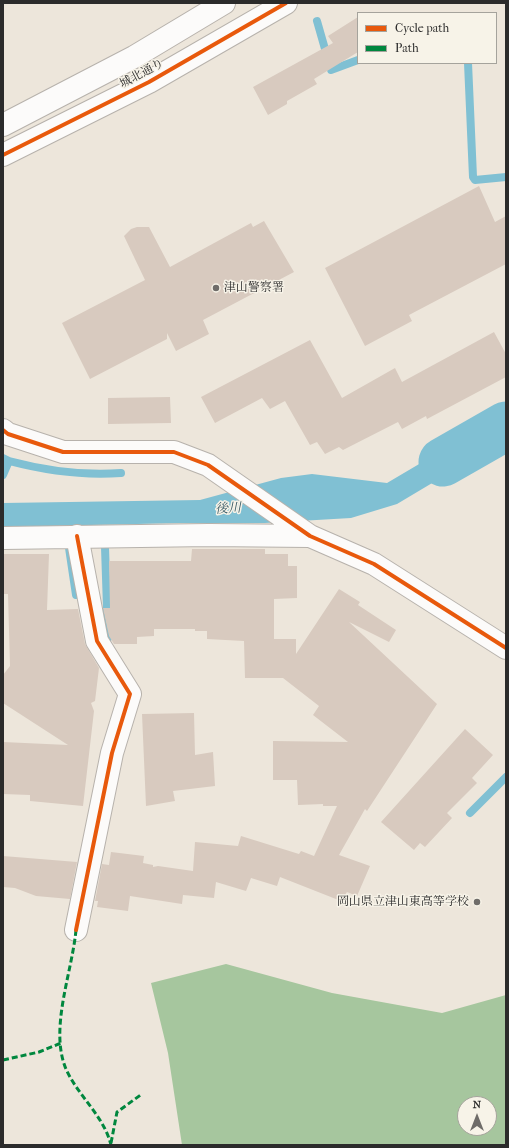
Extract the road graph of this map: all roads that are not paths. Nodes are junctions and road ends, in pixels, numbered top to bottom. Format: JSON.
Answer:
{"nodes":[{"id":1,"x":224,"y":3,"type":"edge"},
{"id":2,"x":286,"y":3,"type":"edge"},
{"id":3,"x":3,"y":125,"type":"edge"},
{"id":4,"x":3,"y":155,"type":"edge"},
{"id":5,"x":3,"y":430,"type":"edge"},
{"id":6,"x":77,"y":536,"type":"junction"},
{"id":7,"x":310,"y":536,"type":"junction"},
{"id":8,"x":3,"y":538,"type":"edge"},
{"id":9,"x":506,"y":648,"type":"edge"},
{"id":10,"x":76,"y":930,"type":"dead end"}],
"edges":[{"from":1,"to":3,"type":"street","name":"城北通り"},
{"from":2,"to":4,"type":"street","name":"城北通り"},
{"from":5,"to":7,"type":"street"},
{"from":6,"to":7,"type":"street"},
{"from":6,"to":8,"type":"street"},
{"from":6,"to":10,"type":"street"},
{"from":7,"to":9,"type":"street"}]}
